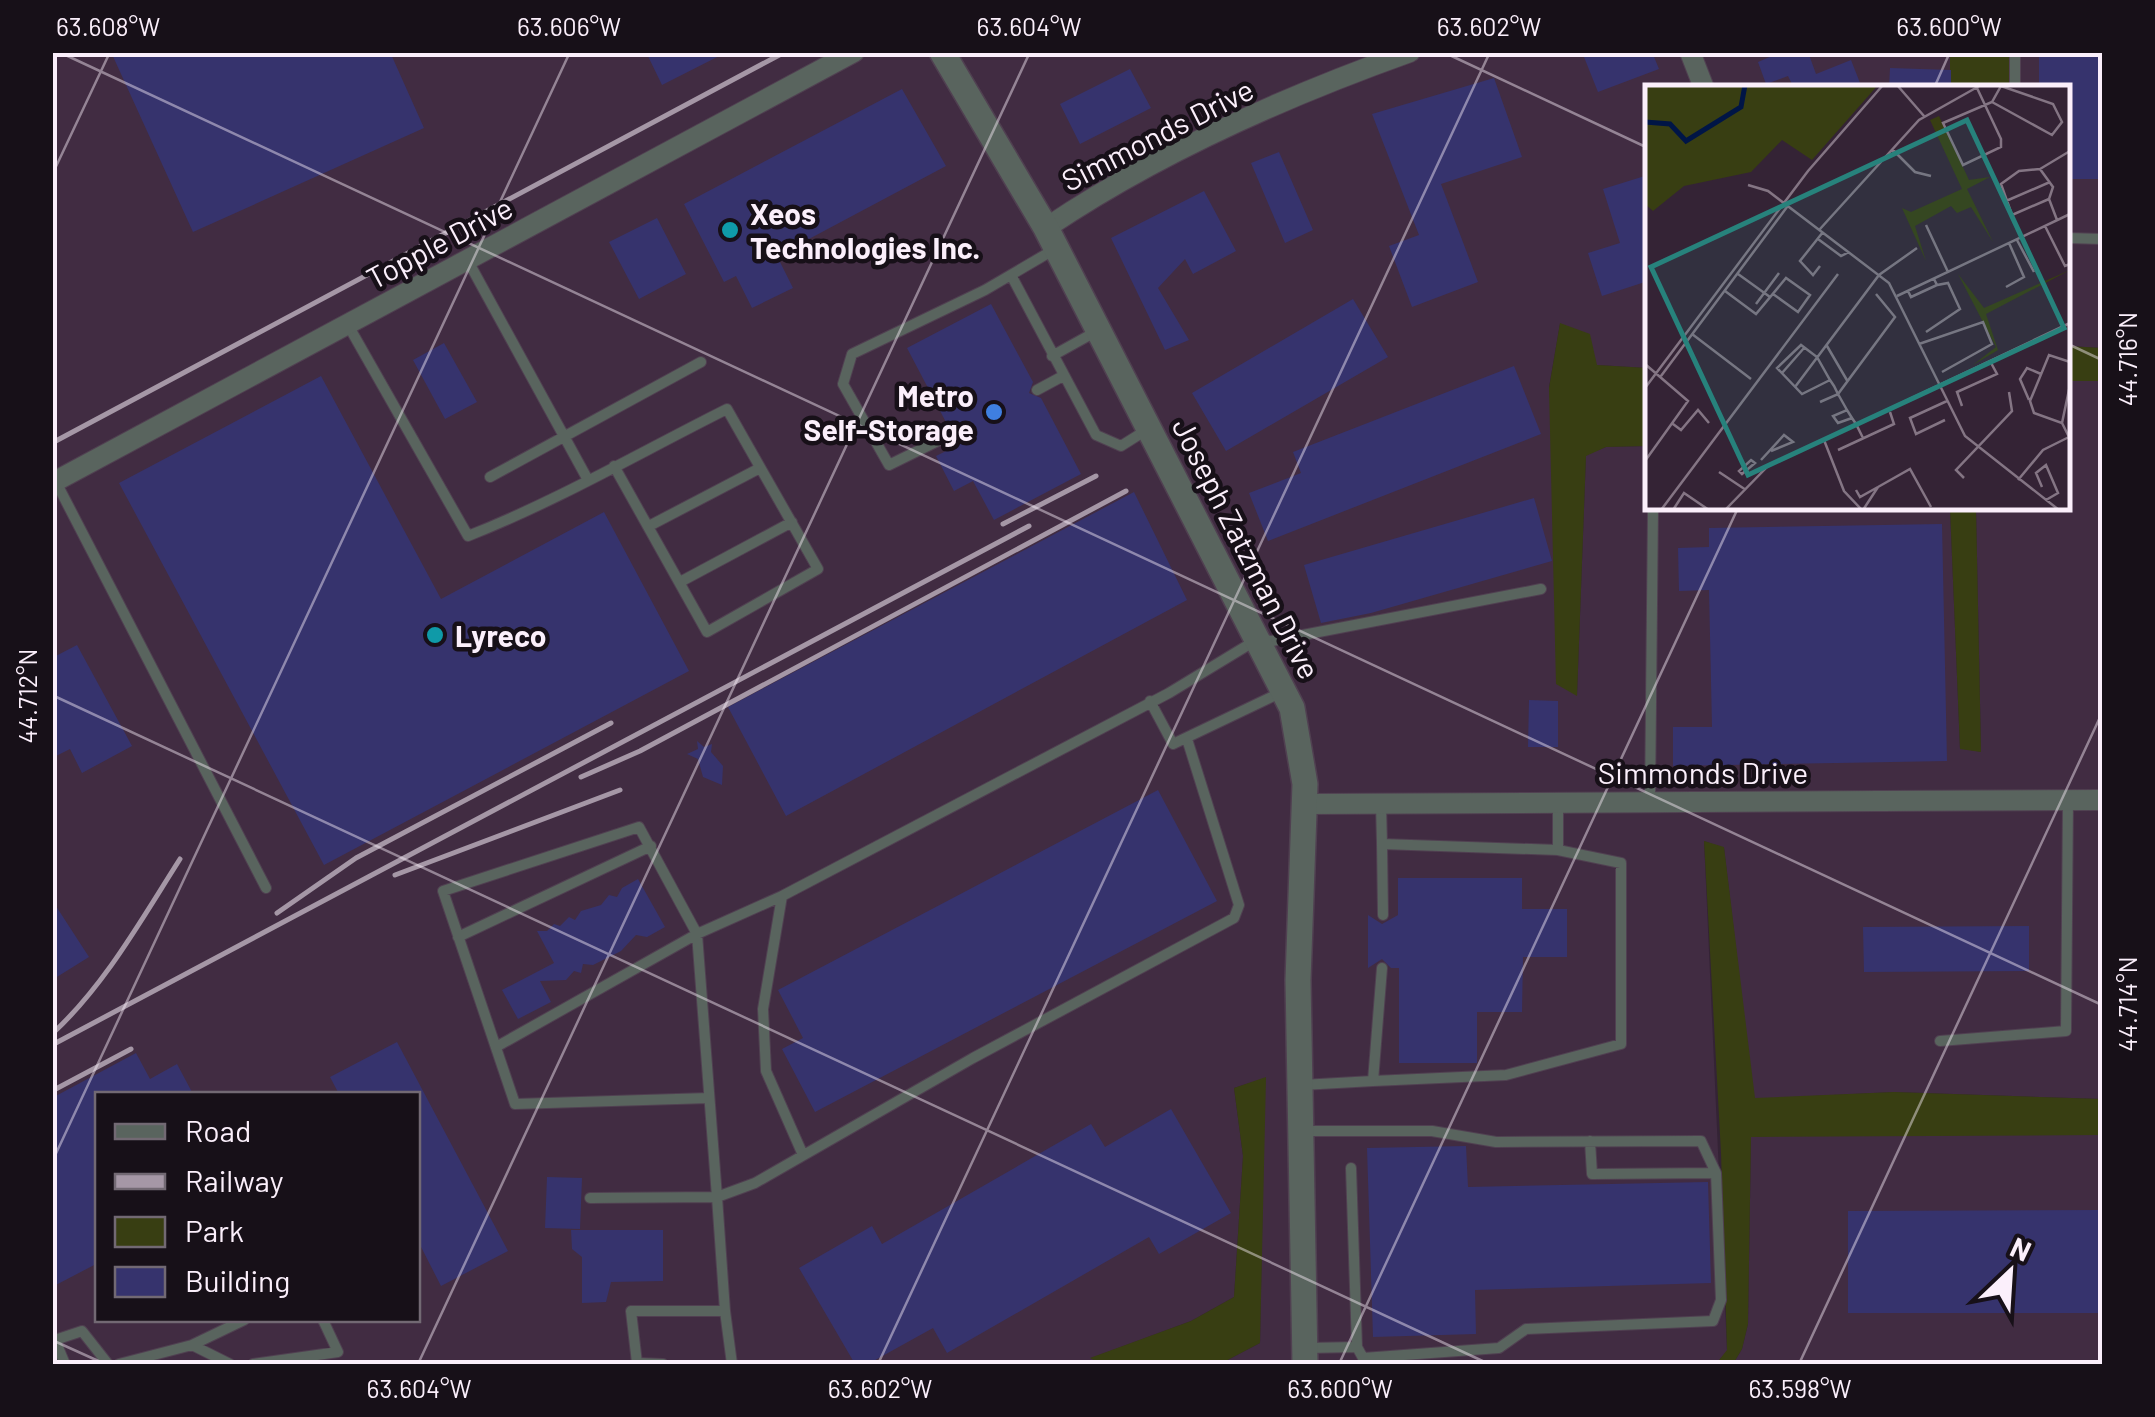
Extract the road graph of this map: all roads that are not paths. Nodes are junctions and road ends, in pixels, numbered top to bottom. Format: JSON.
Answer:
{"nodes":[{"id":1,"x":854,"y":52,"type":"edge"},
{"id":2,"x":942,"y":52,"type":"edge"},
{"id":3,"x":1410,"y":52,"type":"edge"},
{"id":4,"x":1690,"y":52,"type":"edge"},
{"id":5,"x":2015,"y":52,"type":"edge"},
{"id":6,"x":1703,"y":85,"type":"edge"},
{"id":7,"x":2015,"y":85,"type":"edge"},
{"id":8,"x":1051,"y":238,"type":"junction"},
{"id":9,"x":2070,"y":238,"type":"edge"},
{"id":10,"x":2102,"y":239,"type":"edge"},
{"id":11,"x":468,"y":260,"type":"junction"},
{"id":12,"x":1010,"y":275,"type":"junction"},
{"id":13,"x":348,"y":325,"type":"junction"},
{"id":14,"x":1098,"y":330,"type":"junction"},
{"id":15,"x":1052,"y":356,"type":"junction"},
{"id":16,"x":701,"y":362,"type":"dead end"},
{"id":17,"x":1063,"y":376,"type":"junction"},
{"id":18,"x":1036,"y":390,"type":"dead end"},
{"id":19,"x":1149,"y":429,"type":"junction"},
{"id":20,"x":952,"y":434,"type":"dead end"},
{"id":21,"x":564,"y":436,"type":"junction"},
{"id":22,"x":614,"y":466,"type":"junction"},
{"id":23,"x":760,"y":468,"type":"junction"},
{"id":24,"x":490,"y":476,"type":"dead end"},
{"id":25,"x":588,"y":480,"type":"junction"},
{"id":26,"x":54,"y":482,"type":"edge"},
{"id":27,"x":1652,"y":510,"type":"edge"},
{"id":28,"x":792,"y":522,"type":"junction"},
{"id":29,"x":649,"y":526,"type":"junction"},
{"id":30,"x":680,"y":582,"type":"junction"},
{"id":31,"x":1541,"y":589,"type":"dead end"},
{"id":32,"x":1258,"y":639,"type":"junction"},
{"id":33,"x":1286,"y":690,"type":"junction"},
{"id":34,"x":1150,"y":702,"type":"junction"},
{"id":35,"x":1188,"y":739,"type":"junction"},
{"id":36,"x":2068,"y":800,"type":"junction"},
{"id":37,"x":2102,"y":800,"type":"edge"},
{"id":38,"x":1650,"y":801,"type":"junction"},
{"id":39,"x":1558,"y":803,"type":"junction"},
{"id":40,"x":1304,"y":804,"type":"junction"},
{"id":41,"x":1381,"y":804,"type":"junction"},
{"id":42,"x":1382,"y":844,"type":"junction"},
{"id":43,"x":651,"y":846,"type":"junction"},
{"id":44,"x":1558,"y":850,"type":"junction"},
{"id":45,"x":266,"y":888,"type":"dead end"},
{"id":46,"x":782,"y":896,"type":"junction"},
{"id":47,"x":1382,"y":915,"type":"dead end"},
{"id":48,"x":696,"y":934,"type":"junction"},
{"id":49,"x":458,"y":937,"type":"junction"},
{"id":50,"x":1382,"y":968,"type":"dead end"},
{"id":51,"x":1940,"y":1041,"type":"dead end"},
{"id":52,"x":496,"y":1047,"type":"junction"},
{"id":53,"x":1373,"y":1080,"type":"junction"},
{"id":54,"x":1301,"y":1086,"type":"junction"},
{"id":55,"x":709,"y":1098,"type":"junction"},
{"id":56,"x":1302,"y":1131,"type":"junction"},
{"id":57,"x":1590,"y":1141,"type":"junction"},
{"id":58,"x":803,"y":1155,"type":"junction"},
{"id":59,"x":1351,"y":1168,"type":"dead end"},
{"id":60,"x":1716,"y":1173,"type":"junction"},
{"id":61,"x":717,"y":1197,"type":"junction"},
{"id":62,"x":590,"y":1198,"type":"dead end"},
{"id":63,"x":725,"y":1311,"type":"junction"},
{"id":64,"x":240,"y":1322,"type":"edge"},
{"id":65,"x":327,"y":1322,"type":"edge"},
{"id":66,"x":54,"y":1341,"type":"edge"},
{"id":67,"x":192,"y":1345,"type":"junction"},
{"id":68,"x":1357,"y":1347,"type":"junction"},
{"id":69,"x":1305,"y":1356,"type":"edge"},
{"id":70,"x":65,"y":1364,"type":"edge"},
{"id":71,"x":108,"y":1364,"type":"edge"},
{"id":72,"x":119,"y":1364,"type":"edge"},
{"id":73,"x":230,"y":1364,"type":"edge"},
{"id":74,"x":254,"y":1364,"type":"edge"},
{"id":75,"x":663,"y":1364,"type":"edge"},
{"id":76,"x":732,"y":1364,"type":"edge"}],
"edges":[{"from":1,"to":11,"type":"street","name":"Topple Drive"},
{"from":2,"to":8,"type":"street","name":"Joseph Zatzman Drive"},
{"from":3,"to":8,"type":"street","name":"Simmonds Drive"},
{"from":4,"to":6,"type":"street"},
{"from":5,"to":7,"type":"lane"},
{"from":8,"to":12,"type":"lane"},
{"from":8,"to":14,"type":"street","name":"Joseph Zatzman Drive"},
{"from":9,"to":10,"type":"lane"},
{"from":11,"to":13,"type":"street","name":"Topple Drive"},
{"from":11,"to":21,"type":"lane"},
{"from":12,"to":15,"type":"lane"},
{"from":12,"to":20,"type":"lane"},
{"from":13,"to":25,"type":"lane"},
{"from":13,"to":26,"type":"street","name":"Topple Drive"},
{"from":14,"to":15,"type":"lane"},
{"from":14,"to":19,"type":"street","name":"Joseph Zatzman Drive"},
{"from":15,"to":17,"type":"lane"},
{"from":16,"to":21,"type":"lane"},
{"from":17,"to":18,"type":"lane"},
{"from":17,"to":19,"type":"lane"},
{"from":19,"to":32,"type":"street","name":"Joseph Zatzman Drive"},
{"from":21,"to":24,"type":"lane"},
{"from":21,"to":25,"type":"lane"},
{"from":22,"to":23,"type":"lane"},
{"from":22,"to":25,"type":"lane"},
{"from":22,"to":29,"type":"lane"},
{"from":23,"to":28,"type":"lane"},
{"from":23,"to":29,"type":"lane"},
{"from":26,"to":45,"type":"lane"},
{"from":27,"to":38,"type":"lane"},
{"from":28,"to":30,"type":"lane"},
{"from":28,"to":30,"type":"lane"},
{"from":29,"to":30,"type":"lane"},
{"from":31,"to":32,"type":"lane"},
{"from":32,"to":33,"type":"street","name":"Joseph Zatzman Drive"},
{"from":32,"to":34,"type":"lane"},
{"from":33,"to":35,"type":"lane"},
{"from":33,"to":40,"type":"street","name":"Joseph Zatzman Drive"},
{"from":34,"to":35,"type":"lane"},
{"from":34,"to":46,"type":"lane"},
{"from":35,"to":58,"type":"lane"},
{"from":36,"to":37,"type":"street","name":"Simmonds Drive"},
{"from":36,"to":38,"type":"street","name":"Simmonds Drive"},
{"from":36,"to":51,"type":"lane"},
{"from":38,"to":39,"type":"street","name":"Simmonds Drive"},
{"from":39,"to":41,"type":"street","name":"Simmonds Drive"},
{"from":39,"to":44,"type":"lane"},
{"from":40,"to":41,"type":"street","name":"Simmonds Drive"},
{"from":40,"to":54,"type":"street","name":"Joseph Zatzman Drive"},
{"from":41,"to":42,"type":"lane"},
{"from":42,"to":44,"type":"lane"},
{"from":42,"to":47,"type":"lane"},
{"from":43,"to":48,"type":"lane"},
{"from":43,"to":49,"type":"lane"},
{"from":43,"to":49,"type":"lane"},
{"from":44,"to":53,"type":"lane"},
{"from":46,"to":48,"type":"lane"},
{"from":46,"to":58,"type":"lane"},
{"from":48,"to":52,"type":"lane"},
{"from":48,"to":55,"type":"lane"},
{"from":49,"to":52,"type":"lane"},
{"from":50,"to":53,"type":"lane"},
{"from":52,"to":55,"type":"lane"},
{"from":53,"to":54,"type":"lane"},
{"from":54,"to":56,"type":"street","name":"Joseph Zatzman Drive"},
{"from":55,"to":61,"type":"lane"},
{"from":56,"to":57,"type":"lane"},
{"from":56,"to":69,"type":"street","name":"Joseph Zatzman Drive"},
{"from":57,"to":60,"type":"lane"},
{"from":57,"to":60,"type":"lane"},
{"from":58,"to":61,"type":"lane"},
{"from":59,"to":68,"type":"lane"},
{"from":60,"to":68,"type":"lane"},
{"from":61,"to":62,"type":"lane"},
{"from":61,"to":63,"type":"lane"},
{"from":63,"to":75,"type":"lane"},
{"from":63,"to":76,"type":"lane"},
{"from":64,"to":67,"type":"lane"},
{"from":65,"to":74,"type":"lane"},
{"from":66,"to":70,"type":"lane"},
{"from":66,"to":71,"type":"lane"},
{"from":67,"to":72,"type":"lane"},
{"from":67,"to":73,"type":"lane"},
{"from":68,"to":69,"type":"lane"}]}
